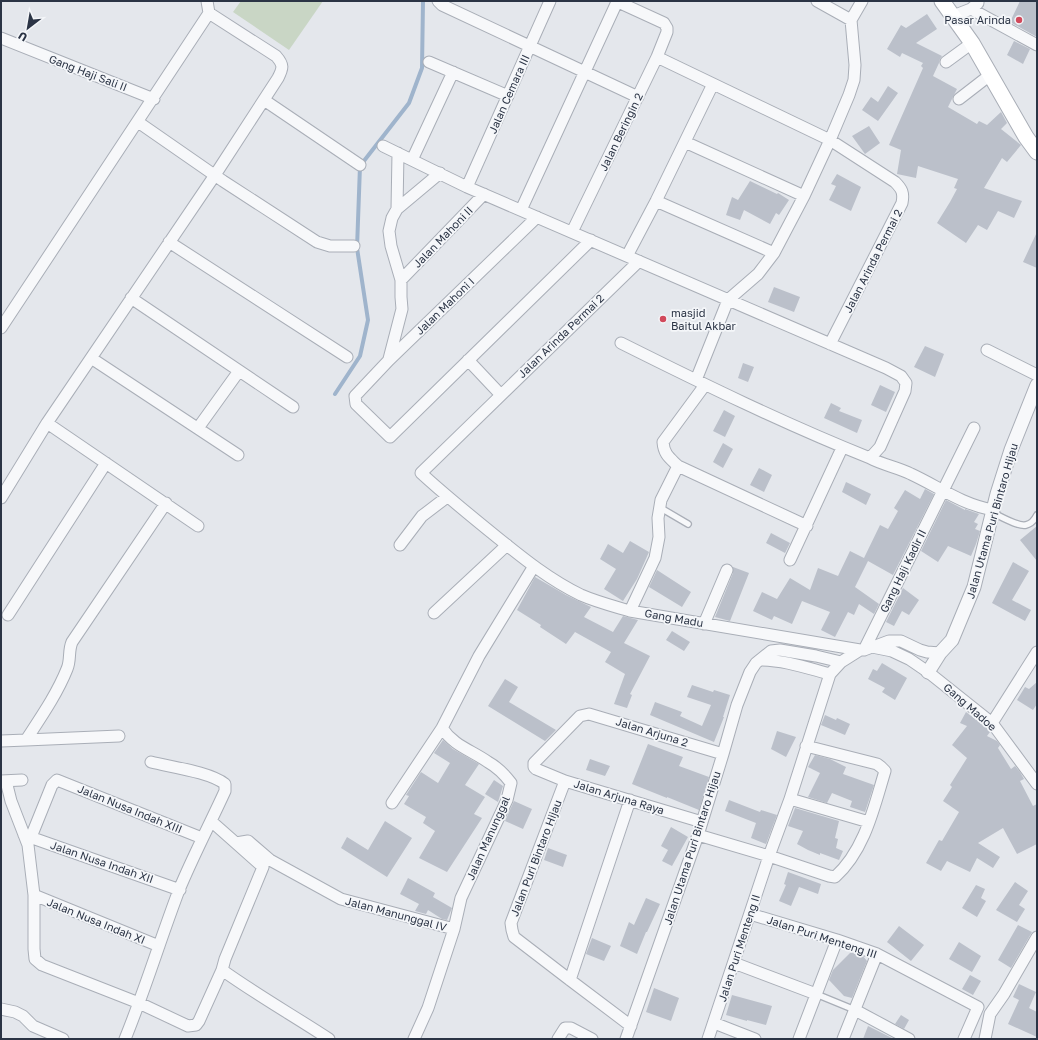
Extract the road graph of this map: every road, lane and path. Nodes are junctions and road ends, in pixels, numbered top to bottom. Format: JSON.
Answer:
{"nodes":[{"id":1,"x":207,"y":1,"type":"edge"},
{"id":2,"x":438,"y":1,"type":"edge"},
{"id":3,"x":550,"y":1,"type":"edge"},
{"id":4,"x":616,"y":1,"type":"edge"},
{"id":5,"x":817,"y":1,"type":"edge"},
{"id":6,"x":862,"y":1,"type":"edge"},
{"id":7,"x":942,"y":1,"type":"edge"},
{"id":8,"x":974,"y":5,"type":"edge"},
{"id":9,"x":209,"y":13,"type":"junction"},
{"id":10,"x":953,"y":16,"type":"junction"},
{"id":11,"x":851,"y":20,"type":"junction"},
{"id":12,"x":1,"y":38,"type":"edge"},
{"id":13,"x":972,"y":44,"type":"junction"},
{"id":14,"x":1037,"y":45,"type":"edge"},
{"id":15,"x":530,"y":47,"type":"junction"},
{"id":16,"x":658,"y":57,"type":"junction"},
{"id":17,"x":428,"y":62,"type":"dead end"},
{"id":18,"x":946,"y":62,"type":"dead end"},
{"id":19,"x":453,"y":72,"type":"junction"},
{"id":20,"x":584,"y":72,"type":"junction"},
{"id":21,"x":990,"y":75,"type":"junction"},
{"id":22,"x":713,"y":84,"type":"junction"},
{"id":23,"x":508,"y":96,"type":"junction"},
{"id":24,"x":638,"y":97,"type":"junction"},
{"id":25,"x":154,"y":99,"type":"junction"},
{"id":26,"x":959,"y":99,"type":"dead end"},
{"id":27,"x":264,"y":100,"type":"junction"},
{"id":28,"x":138,"y":122,"type":"junction"},
{"id":29,"x":830,"y":140,"type":"junction"},
{"id":30,"x":685,"y":142,"type":"junction"},
{"id":31,"x":383,"y":146,"type":"dead end"},
{"id":32,"x":1037,"y":152,"type":"edge"},
{"id":33,"x":398,"y":153,"type":"junction"},
{"id":34,"x":412,"y":160,"type":"junction"},
{"id":35,"x":360,"y":165,"type":"dead end"},
{"id":36,"x":440,"y":173,"type":"junction"},
{"id":37,"x":215,"y":175,"type":"junction"},
{"id":38,"x":467,"y":187,"type":"junction"},
{"id":39,"x":484,"y":194,"type":"junction"},
{"id":40,"x":804,"y":196,"type":"junction"},
{"id":41,"x":656,"y":201,"type":"junction"},
{"id":42,"x":397,"y":209,"type":"junction"},
{"id":43,"x":521,"y":210,"type":"junction"},
{"id":44,"x":537,"y":217,"type":"junction"},
{"id":45,"x":572,"y":232,"type":"junction"},
{"id":46,"x":590,"y":240,"type":"junction"},
{"id":47,"x":170,"y":242,"type":"junction"},
{"id":48,"x":354,"y":246,"type":"dead end"},
{"id":49,"x":774,"y":253,"type":"junction"},
{"id":50,"x":627,"y":256,"type":"junction"},
{"id":51,"x":639,"y":261,"type":"junction"},
{"id":52,"x":401,"y":280,"type":"junction"},
{"id":53,"x":131,"y":298,"type":"junction"},
{"id":54,"x":728,"y":300,"type":"junction"},
{"id":55,"x":1,"y":328,"type":"edge"},
{"id":56,"x":622,"y":343,"type":"dead end"},
{"id":57,"x":830,"y":344,"type":"junction"},
{"id":58,"x":986,"y":350,"type":"dead end"},
{"id":59,"x":347,"y":357,"type":"dead end"},
{"id":60,"x":91,"y":358,"type":"junction"},
{"id":61,"x":389,"y":360,"type":"junction"},
{"id":62,"x":468,"y":360,"type":"junction"},
{"id":63,"x":239,"y":371,"type":"junction"},
{"id":64,"x":1037,"y":375,"type":"edge"},
{"id":65,"x":700,"y":382,"type":"junction"},
{"id":66,"x":1037,"y":385,"type":"edge"},
{"id":67,"x":501,"y":394,"type":"junction"},
{"id":68,"x":293,"y":407,"type":"dead end"},
{"id":69,"x":47,"y":423,"type":"junction"},
{"id":70,"x":198,"y":428,"type":"junction"},
{"id":71,"x":974,"y":428,"type":"dead end"},
{"id":72,"x":842,"y":448,"type":"junction"},
{"id":73,"x":238,"y":455,"type":"dead end"},
{"id":74,"x":870,"y":458,"type":"junction"},
{"id":75,"x":106,"y":463,"type":"junction"},
{"id":76,"x":678,"y":466,"type":"junction"},
{"id":77,"x":426,"y":468,"type":"joint"},
{"id":78,"x":943,"y":492,"type":"junction"},
{"id":79,"x":447,"y":497,"type":"junction"},
{"id":80,"x":1,"y":498,"type":"edge"},
{"id":81,"x":166,"y":503,"type":"junction"},
{"id":82,"x":659,"y":507,"type":"junction"},
{"id":83,"x":993,"y":512,"type":"junction"},
{"id":84,"x":1037,"y":515,"type":"edge"},
{"id":85,"x":688,"y":524,"type":"dead end"},
{"id":86,"x":198,"y":526,"type":"dead end"},
{"id":87,"x":807,"y":526,"type":"junction"},
{"id":88,"x":400,"y":545,"type":"dead end"},
{"id":89,"x":507,"y":545,"type":"junction"},
{"id":90,"x":790,"y":560,"type":"dead end"},
{"id":91,"x":534,"y":566,"type":"junction"},
{"id":92,"x":727,"y":570,"type":"dead end"},
{"id":93,"x":630,"y":610,"type":"junction"},
{"id":94,"x":434,"y":613,"type":"dead end"},
{"id":95,"x":8,"y":615,"type":"dead end"},
{"id":96,"x":704,"y":624,"type":"junction"},
{"id":97,"x":865,"y":649,"type":"junction"},
{"id":98,"x":1037,"y":652,"type":"edge"},
{"id":99,"x":940,"y":653,"type":"junction"},
{"id":100,"x":760,"y":660,"type":"junction"},
{"id":101,"x":841,"y":662,"type":"junction"},
{"id":102,"x":928,"y":672,"type":"junction"},
{"id":103,"x":830,"y":674,"type":"junction"},
{"id":104,"x":992,"y":724,"type":"junction"},
{"id":105,"x":442,"y":728,"type":"junction"},
{"id":106,"x":119,"y":736,"type":"dead end"},
{"id":107,"x":1,"y":740,"type":"edge"},
{"id":108,"x":26,"y":740,"type":"junction"},
{"id":109,"x":806,"y":746,"type":"junction"},
{"id":110,"x":723,"y":754,"type":"junction"},
{"id":111,"x":151,"y":762,"type":"dead end"},
{"id":112,"x":536,"y":769,"type":"joint"},
{"id":113,"x":22,"y":780,"type":"dead end"},
{"id":114,"x":3,"y":781,"type":"edge"},
{"id":115,"x":565,"y":781,"type":"junction"},
{"id":116,"x":1037,"y":784,"type":"edge"},
{"id":117,"x":790,"y":799,"type":"junction"},
{"id":118,"x":630,"y":800,"type":"junction"},
{"id":119,"x":392,"y":803,"type":"dead end"},
{"id":120,"x":211,"y":821,"type":"junction"},
{"id":121,"x":702,"y":822,"type":"junction"},
{"id":122,"x":869,"y":822,"type":"junction"},
{"id":123,"x":698,"y":835,"type":"junction"},
{"id":124,"x":28,"y":836,"type":"junction"},
{"id":125,"x":202,"y":838,"type":"junction"},
{"id":126,"x":236,"y":843,"type":"junction"},
{"id":127,"x":769,"y":856,"type":"junction"},
{"id":128,"x":180,"y":890,"type":"junction"},
{"id":129,"x":34,"y":896,"type":"junction"},
{"id":130,"x":750,"y":914,"type":"junction"},
{"id":131,"x":454,"y":929,"type":"junction"},
{"id":132,"x":1037,"y":937,"type":"edge"},
{"id":133,"x":837,"y":940,"type":"junction"},
{"id":134,"x":159,"y":946,"type":"junction"},
{"id":135,"x":877,"y":954,"type":"junction"},
{"id":136,"x":734,"y":963,"type":"junction"},
{"id":137,"x":222,"y":970,"type":"junction"},
{"id":138,"x":570,"y":980,"type":"junction"},
{"id":139,"x":816,"y":994,"type":"junction"},
{"id":140,"x":139,"y":1003,"type":"junction"},
{"id":141,"x":1,"y":1009,"type":"edge"},
{"id":142,"x":855,"y":1010,"type":"junction"},
{"id":143,"x":714,"y":1023,"type":"junction"},
{"id":144,"x":631,"y":1026,"type":"junction"},
{"id":145,"x":64,"y":1039,"type":"edge"},
{"id":146,"x":124,"y":1039,"type":"edge"},
{"id":147,"x":329,"y":1039,"type":"edge"},
{"id":148,"x":414,"y":1039,"type":"edge"},
{"id":149,"x":558,"y":1039,"type":"edge"},
{"id":150,"x":592,"y":1039,"type":"edge"},
{"id":151,"x":626,"y":1039,"type":"edge"},
{"id":152,"x":708,"y":1039,"type":"edge"},
{"id":153,"x":755,"y":1039,"type":"edge"},
{"id":154,"x":799,"y":1039,"type":"edge"},
{"id":155,"x":843,"y":1039,"type":"edge"},
{"id":156,"x":910,"y":1039,"type":"edge"},
{"id":157,"x":964,"y":1039,"type":"edge"},
{"id":158,"x":985,"y":1039,"type":"edge"}],
"edges":[{"from":1,"to":9,"type":"street"},
{"from":2,"to":15,"type":"street"},
{"from":3,"to":15,"type":"street","name":"Jalan Cemara III"},
{"from":4,"to":16,"type":"street","name":"Jalan Beringin 2"},
{"from":4,"to":20,"type":"street"},
{"from":5,"to":11,"type":"street"},
{"from":6,"to":11,"type":"street"},
{"from":7,"to":10,"type":"main road"},
{"from":8,"to":10,"type":"street"},
{"from":8,"to":14,"type":"street"},
{"from":9,"to":25,"type":"street"},
{"from":9,"to":27,"type":"street"},
{"from":10,"to":13,"type":"main road"},
{"from":11,"to":29,"type":"street"},
{"from":12,"to":25,"type":"street","name":"Gang Haji Sali II"},
{"from":13,"to":18,"type":"street"},
{"from":13,"to":21,"type":"main road"},
{"from":15,"to":20,"type":"street"},
{"from":15,"to":23,"type":"street","name":"Jalan Cemara III"},
{"from":16,"to":22,"type":"street","name":"Jalan Arinda Permai 2"},
{"from":16,"to":24,"type":"street","name":"Jalan Beringin 2"},
{"from":17,"to":19,"type":"street"},
{"from":19,"to":23,"type":"street"},
{"from":19,"to":34,"type":"street"},
{"from":20,"to":24,"type":"street"},
{"from":20,"to":43,"type":"street"},
{"from":21,"to":26,"type":"street"},
{"from":21,"to":32,"type":"main road"},
{"from":22,"to":29,"type":"street","name":"Jalan Arinda Permai 2"},
{"from":22,"to":30,"type":"street"},
{"from":23,"to":38,"type":"street","name":"Jalan Cemara III"},
{"from":24,"to":45,"type":"street","name":"Jalan Beringin 2"},
{"from":25,"to":28,"type":"street"},
{"from":27,"to":35,"type":"street"},
{"from":27,"to":37,"type":"street"},
{"from":28,"to":37,"type":"street"},
{"from":28,"to":55,"type":"street"},
{"from":29,"to":40,"type":"street"},
{"from":29,"to":57,"type":"street","name":"Jalan Arinda Permai 2"},
{"from":30,"to":40,"type":"street"},
{"from":30,"to":41,"type":"street"},
{"from":31,"to":33,"type":"street"},
{"from":33,"to":34,"type":"street"},
{"from":33,"to":42,"type":"street"},
{"from":34,"to":36,"type":"street"},
{"from":36,"to":38,"type":"street"},
{"from":36,"to":42,"type":"street"},
{"from":37,"to":47,"type":"street"},
{"from":37,"to":48,"type":"street"},
{"from":38,"to":39,"type":"street"},
{"from":39,"to":43,"type":"street"},
{"from":39,"to":52,"type":"street","name":"Jalan Mahoni II"},
{"from":40,"to":49,"type":"street"},
{"from":41,"to":49,"type":"street"},
{"from":41,"to":50,"type":"street"},
{"from":42,"to":52,"type":"street"},
{"from":43,"to":44,"type":"street"},
{"from":44,"to":45,"type":"street"},
{"from":44,"to":61,"type":"street","name":"Jalan Mahoni I"},
{"from":45,"to":46,"type":"street"},
{"from":46,"to":50,"type":"street"},
{"from":46,"to":62,"type":"street"},
{"from":47,"to":53,"type":"street"},
{"from":47,"to":59,"type":"street"},
{"from":49,"to":54,"type":"street"},
{"from":50,"to":51,"type":"street"},
{"from":51,"to":54,"type":"street"},
{"from":51,"to":67,"type":"street","name":"Jalan Arinda Permai 2"},
{"from":52,"to":61,"type":"street"},
{"from":53,"to":60,"type":"street"},
{"from":53,"to":63,"type":"street"},
{"from":54,"to":57,"type":"street"},
{"from":54,"to":65,"type":"street"},
{"from":56,"to":65,"type":"street"},
{"from":57,"to":74,"type":"street"},
{"from":58,"to":64,"type":"street"},
{"from":60,"to":69,"type":"street"},
{"from":60,"to":70,"type":"street"},
{"from":61,"to":62,"type":"street","name":"Jalan Mahoni I"},
{"from":62,"to":67,"type":"street"},
{"from":63,"to":68,"type":"street"},
{"from":63,"to":70,"type":"street"},
{"from":65,"to":72,"type":"street"},
{"from":65,"to":76,"type":"street"},
{"from":66,"to":83,"type":"street","name":"Jalan Utama Puri Bintaro Hijau"},
{"from":67,"to":77,"type":"street","name":"Jalan Arinda Permai 2"},
{"from":69,"to":75,"type":"street"},
{"from":69,"to":80,"type":"street"},
{"from":70,"to":73,"type":"street"},
{"from":71,"to":78,"type":"street","name":"Gang Haji Kadir II"},
{"from":72,"to":74,"type":"street"},
{"from":72,"to":87,"type":"street"},
{"from":74,"to":78,"type":"street"},
{"from":75,"to":81,"type":"street"},
{"from":75,"to":95,"type":"street"},
{"from":76,"to":82,"type":"street"},
{"from":76,"to":87,"type":"street"},
{"from":77,"to":79,"type":"street","name":"Gang Madu"},
{"from":78,"to":83,"type":"street"},
{"from":78,"to":97,"type":"street","name":"Gang Haji Kadir II"},
{"from":79,"to":88,"type":"street"},
{"from":79,"to":89,"type":"street","name":"Gang Madu"},
{"from":81,"to":86,"type":"street"},
{"from":81,"to":108,"type":"street"},
{"from":82,"to":85,"type":"lane"},
{"from":82,"to":93,"type":"street"},
{"from":83,"to":84,"type":"lane"},
{"from":83,"to":99,"type":"street","name":"Jalan Utama Puri Bintaro Hijau"},
{"from":87,"to":90,"type":"street"},
{"from":89,"to":91,"type":"street","name":"Gang Madu"},
{"from":89,"to":94,"type":"street"},
{"from":91,"to":93,"type":"street","name":"Gang Madu"},
{"from":91,"to":105,"type":"street"},
{"from":92,"to":96,"type":"street"},
{"from":93,"to":96,"type":"street","name":"Gang Madu"},
{"from":96,"to":97,"type":"street","name":"Gang Madu"},
{"from":97,"to":99,"type":"street"},
{"from":97,"to":101,"type":"street"},
{"from":97,"to":102,"type":"street","name":"Gang Madu"},
{"from":98,"to":104,"type":"street"},
{"from":99,"to":102,"type":"street","name":"Jalan Utama Puri Bintaro Hijau"},
{"from":100,"to":101,"type":"street","name":"Jalan Utama Puri Bintaro Hijau"},
{"from":100,"to":103,"type":"street"},
{"from":100,"to":110,"type":"street","name":"Jalan Utama Puri Bintaro Hijau"},
{"from":101,"to":103,"type":"street"},
{"from":102,"to":104,"type":"street","name":"Gang Madoe"},
{"from":103,"to":109,"type":"street","name":"Jalan Puri Menteng II"},
{"from":104,"to":116,"type":"street","name":"Gang Madoe"},
{"from":105,"to":119,"type":"street"},
{"from":105,"to":131,"type":"street","name":"Jalan Manunggal"},
{"from":106,"to":108,"type":"street"},
{"from":107,"to":108,"type":"street"},
{"from":109,"to":117,"type":"street","name":"Jalan Puri Menteng II"},
{"from":109,"to":122,"type":"street"},
{"from":110,"to":112,"type":"street","name":"Jalan Arjuna 2"},
{"from":110,"to":121,"type":"street","name":"Jalan Utama Puri Bintaro Hijau"},
{"from":111,"to":120,"type":"street"},
{"from":112,"to":115,"type":"street","name":"Jalan Arjuna Raya"},
{"from":113,"to":114,"type":"street"},
{"from":114,"to":124,"type":"street"},
{"from":115,"to":118,"type":"street","name":"Jalan Arjuna Raya"},
{"from":115,"to":138,"type":"street","name":"Jalan Puri Bintaro Hijau"},
{"from":117,"to":122,"type":"street"},
{"from":117,"to":127,"type":"street","name":"Jalan Puri Menteng II"},
{"from":118,"to":121,"type":"street","name":"Jalan Arjuna Raya"},
{"from":118,"to":138,"type":"street"},
{"from":120,"to":125,"type":"street"},
{"from":120,"to":126,"type":"street"},
{"from":121,"to":123,"type":"street","name":"Jalan Utama Puri Bintaro Hijau"},
{"from":122,"to":127,"type":"street"},
{"from":123,"to":127,"type":"street"},
{"from":123,"to":144,"type":"street","name":"Jalan Utama Puri Bintaro Hijau"},
{"from":124,"to":125,"type":"street","name":"Jalan Nusa Indah XIII"},
{"from":124,"to":128,"type":"street","name":"Jalan Nusa Indah XII"},
{"from":124,"to":129,"type":"street"},
{"from":125,"to":128,"type":"street"},
{"from":126,"to":131,"type":"street","name":"Jalan Manunggal IV"},
{"from":126,"to":137,"type":"street"},
{"from":127,"to":130,"type":"street","name":"Jalan Puri Menteng II"},
{"from":128,"to":134,"type":"street"},
{"from":129,"to":134,"type":"street","name":"Jalan Nusa Indah XI"},
{"from":129,"to":140,"type":"street"},
{"from":130,"to":133,"type":"street","name":"Jalan Puri Menteng III"},
{"from":130,"to":136,"type":"street","name":"Jalan Puri Menteng II"},
{"from":131,"to":148,"type":"street","name":"Jalan Manunggal"},
{"from":132,"to":158,"type":"street"},
{"from":133,"to":135,"type":"street","name":"Jalan Puri Menteng III"},
{"from":133,"to":139,"type":"street"},
{"from":134,"to":140,"type":"street"},
{"from":135,"to":142,"type":"street"},
{"from":135,"to":157,"type":"street","name":"Jalan Puri Menteng III"},
{"from":136,"to":139,"type":"street"},
{"from":136,"to":143,"type":"street","name":"Jalan Puri Menteng II"},
{"from":137,"to":140,"type":"street"},
{"from":137,"to":147,"type":"street"},
{"from":138,"to":144,"type":"street","name":"Jalan Puri Bintaro Hijau"},
{"from":139,"to":142,"type":"lane"},
{"from":139,"to":154,"type":"street"},
{"from":140,"to":146,"type":"street"},
{"from":141,"to":145,"type":"street"},
{"from":142,"to":155,"type":"street"},
{"from":142,"to":156,"type":"street"},
{"from":143,"to":152,"type":"street","name":"Jalan Puri Menteng II"},
{"from":143,"to":153,"type":"street"},
{"from":144,"to":151,"type":"street","name":"Jalan Utama Puri Bintaro Hijau"},
{"from":149,"to":150,"type":"street"}]}
